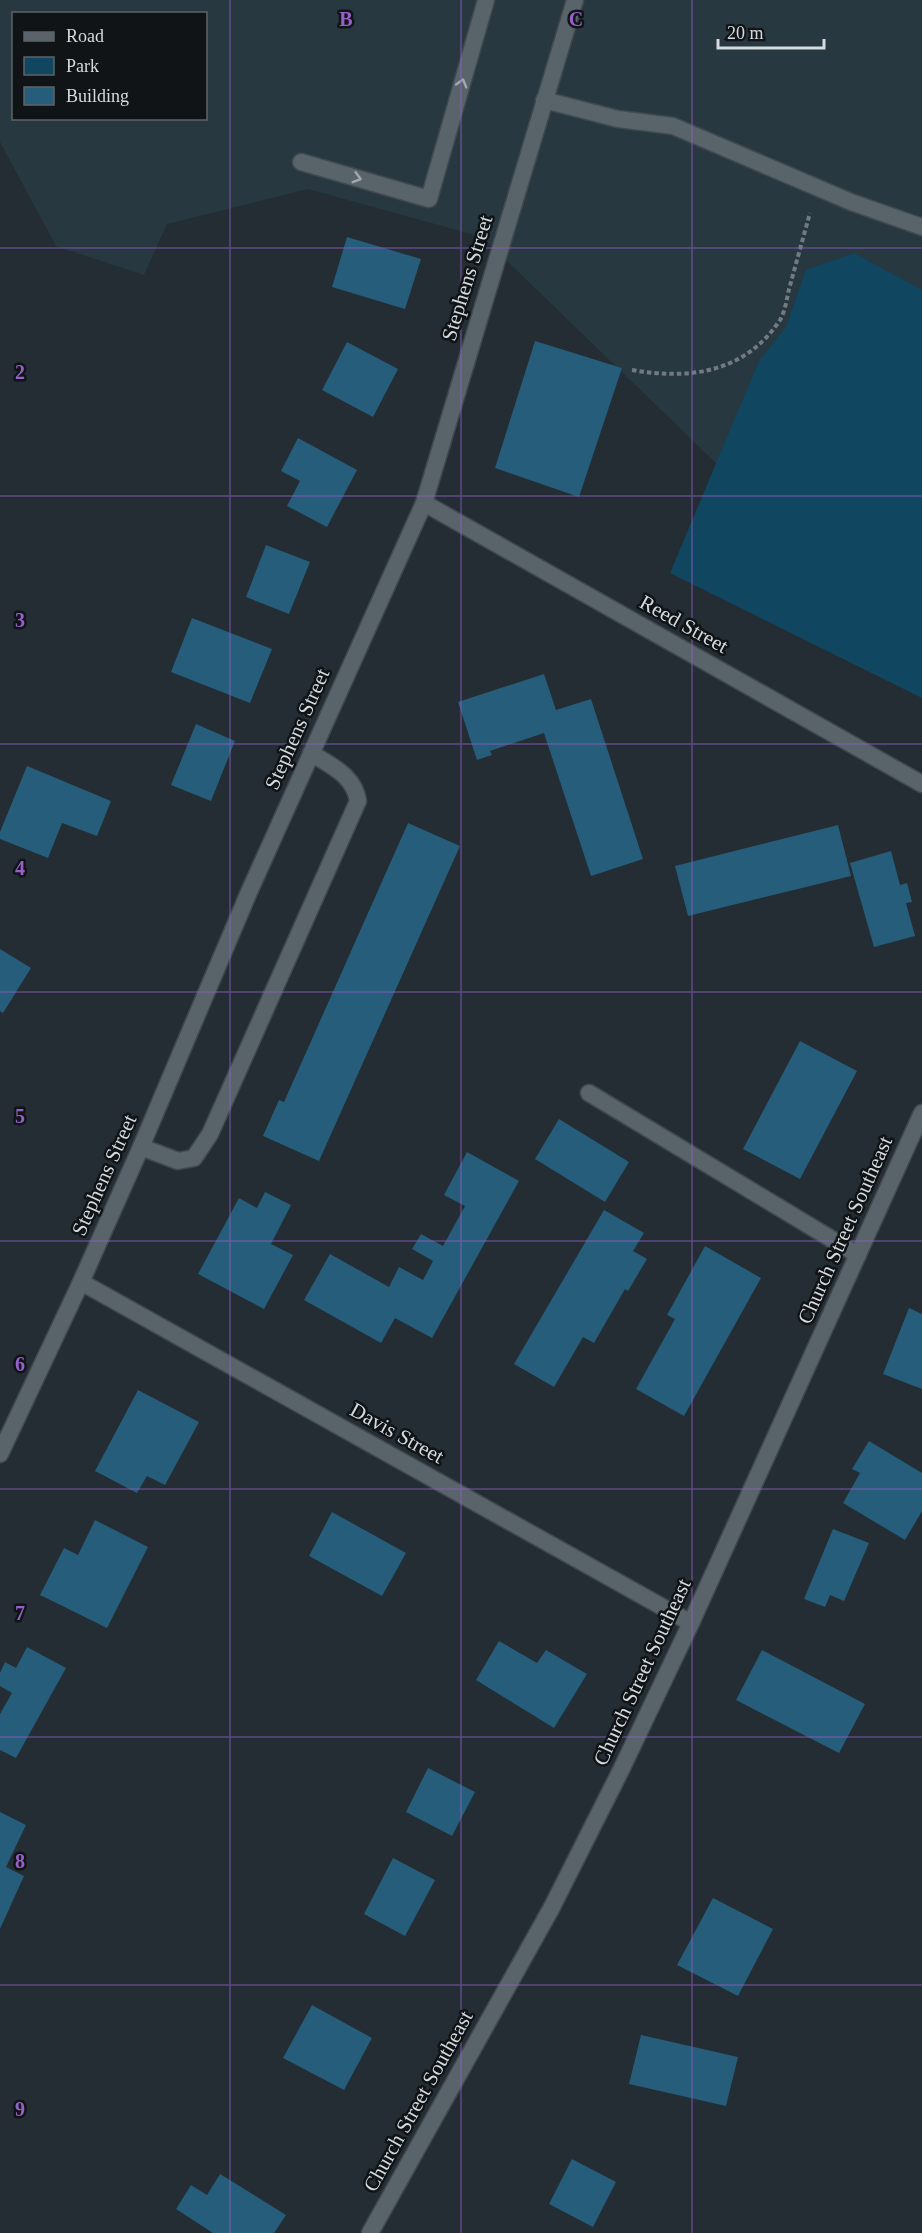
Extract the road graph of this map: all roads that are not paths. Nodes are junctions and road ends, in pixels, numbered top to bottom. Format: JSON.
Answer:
{"nodes":[{"id":1,"x":486,"y":0,"type":"edge"},
{"id":2,"x":575,"y":0,"type":"edge"},
{"id":3,"x":544,"y":100,"type":"junction"},
{"id":4,"x":301,"y":162,"type":"dead end"},
{"id":5,"x":922,"y":227,"type":"edge"},
{"id":6,"x":424,"y":503,"type":"junction"},
{"id":7,"x":311,"y":753,"type":"junction"},
{"id":8,"x":922,"y":784,"type":"edge"},
{"id":9,"x":589,"y":1093,"type":"dead end"},
{"id":10,"x":922,"y":1113,"type":"edge"},
{"id":11,"x":141,"y":1147,"type":"junction"},
{"id":12,"x":858,"y":1255,"type":"junction"},
{"id":13,"x":81,"y":1282,"type":"junction"},
{"id":14,"x":0,"y":1454,"type":"edge"},
{"id":15,"x":691,"y":1623,"type":"junction"},
{"id":16,"x":370,"y":2233,"type":"edge"}],
"edges":[{"from":4,"to":1,"type":"street","one_way":true},
{"from":2,"to":3,"type":"street","name":"Stephens Street"},
{"from":3,"to":5,"type":"street"},
{"from":3,"to":6,"type":"street","name":"Stephens Street"},
{"from":6,"to":7,"type":"street","name":"Stephens Street"},
{"from":6,"to":8,"type":"street","name":"Reed Street"},
{"from":7,"to":11,"type":"street","name":"Stephens Street"},
{"from":7,"to":11,"type":"street"},
{"from":9,"to":12,"type":"street"},
{"from":10,"to":12,"type":"street","name":"Church Street Southeast"},
{"from":11,"to":13,"type":"street","name":"Stephens Street"},
{"from":12,"to":15,"type":"street","name":"Church Street Southeast"},
{"from":13,"to":14,"type":"street","name":"Stephens Street"},
{"from":13,"to":15,"type":"street","name":"Davis Street"},
{"from":15,"to":16,"type":"street","name":"Church Street Southeast"}]}
